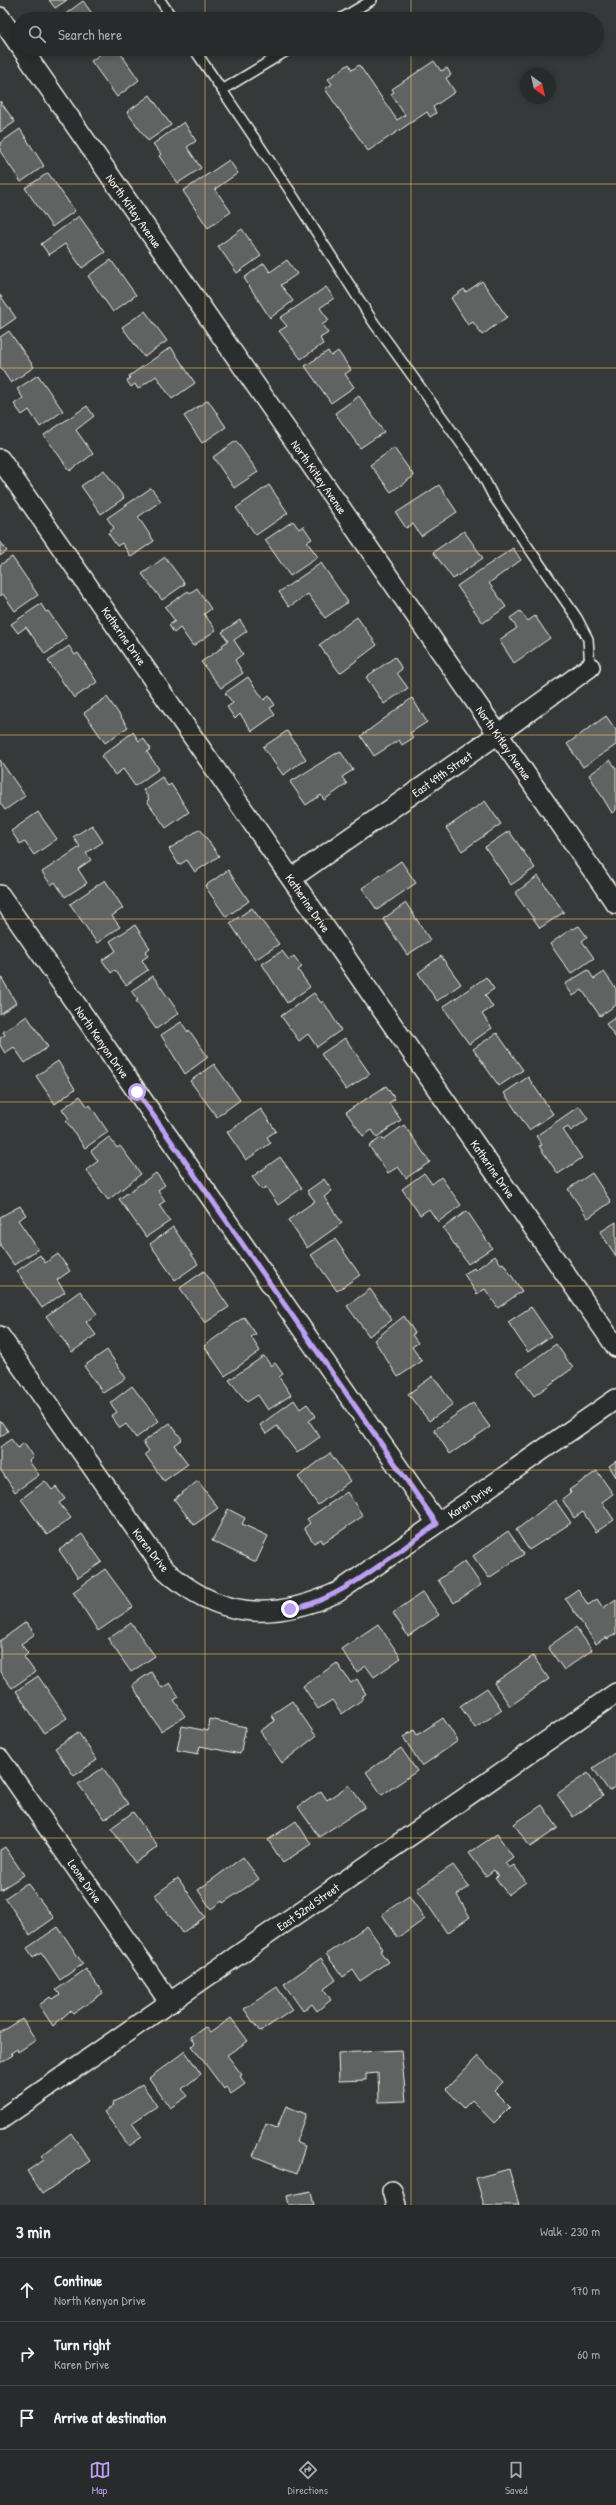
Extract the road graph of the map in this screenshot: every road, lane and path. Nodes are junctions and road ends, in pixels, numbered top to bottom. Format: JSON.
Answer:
{"nodes":[{"id":1,"x":160,"y":0,"type":"edge"},
{"id":2,"x":372,"y":0,"type":"edge"},
{"id":3,"x":168,"y":12,"type":"edge"},
{"id":4,"x":352,"y":12,"type":"edge"},
{"id":5,"x":0,"y":17,"type":"edge"},
{"id":6,"x":12,"y":35,"type":"edge"},
{"id":7,"x":27,"y":56,"type":"edge"},
{"id":8,"x":199,"y":56,"type":"edge"},
{"id":9,"x":278,"y":56,"type":"edge"},
{"id":10,"x":222,"y":90,"type":"junction"},
{"id":11,"x":0,"y":458,"type":"edge"},
{"id":12,"x":590,"y":667,"type":"joint"},
{"id":13,"x":498,"y":734,"type":"junction"},
{"id":14,"x":292,"y":878,"type":"junction"},
{"id":15,"x":0,"y":895,"type":"edge"},
{"id":16,"x":616,"y":904,"type":"edge"},
{"id":17,"x":0,"y":1336,"type":"edge"},
{"id":18,"x":616,"y":1347,"type":"edge"},
{"id":19,"x":616,"y":1399,"type":"edge"},
{"id":20,"x":437,"y":1524,"type":"junction"},
{"id":21,"x":616,"y":1693,"type":"edge"},
{"id":22,"x":0,"y":1759,"type":"edge"},
{"id":23,"x":170,"y":2003,"type":"junction"},
{"id":24,"x":0,"y":2120,"type":"edge"}],
"edges":[{"from":1,"to":3,"type":"lane"},
{"from":2,"to":4,"type":"lane"},
{"from":5,"to":6,"type":"street"},
{"from":7,"to":13,"type":"street","name":"North Kitley Avenue"},
{"from":8,"to":10,"type":"lane"},
{"from":9,"to":10,"type":"lane"},
{"from":10,"to":12,"type":"lane"},
{"from":11,"to":14,"type":"street","name":"Katherine Drive"},
{"from":12,"to":13,"type":"street","name":"East 49th Street"},
{"from":13,"to":14,"type":"street","name":"East 49th Street"},
{"from":13,"to":16,"type":"street","name":"North Kitley Avenue"},
{"from":14,"to":18,"type":"street","name":"Katherine Drive"},
{"from":15,"to":20,"type":"street","name":"North Kenyon Drive"},
{"from":17,"to":20,"type":"street","name":"Karen Drive"},
{"from":19,"to":20,"type":"street","name":"Karen Drive"},
{"from":21,"to":23,"type":"street","name":"East 52nd Street"},
{"from":22,"to":23,"type":"street","name":"Leone Drive"},
{"from":23,"to":24,"type":"street","name":"East 52nd Street"}]}
